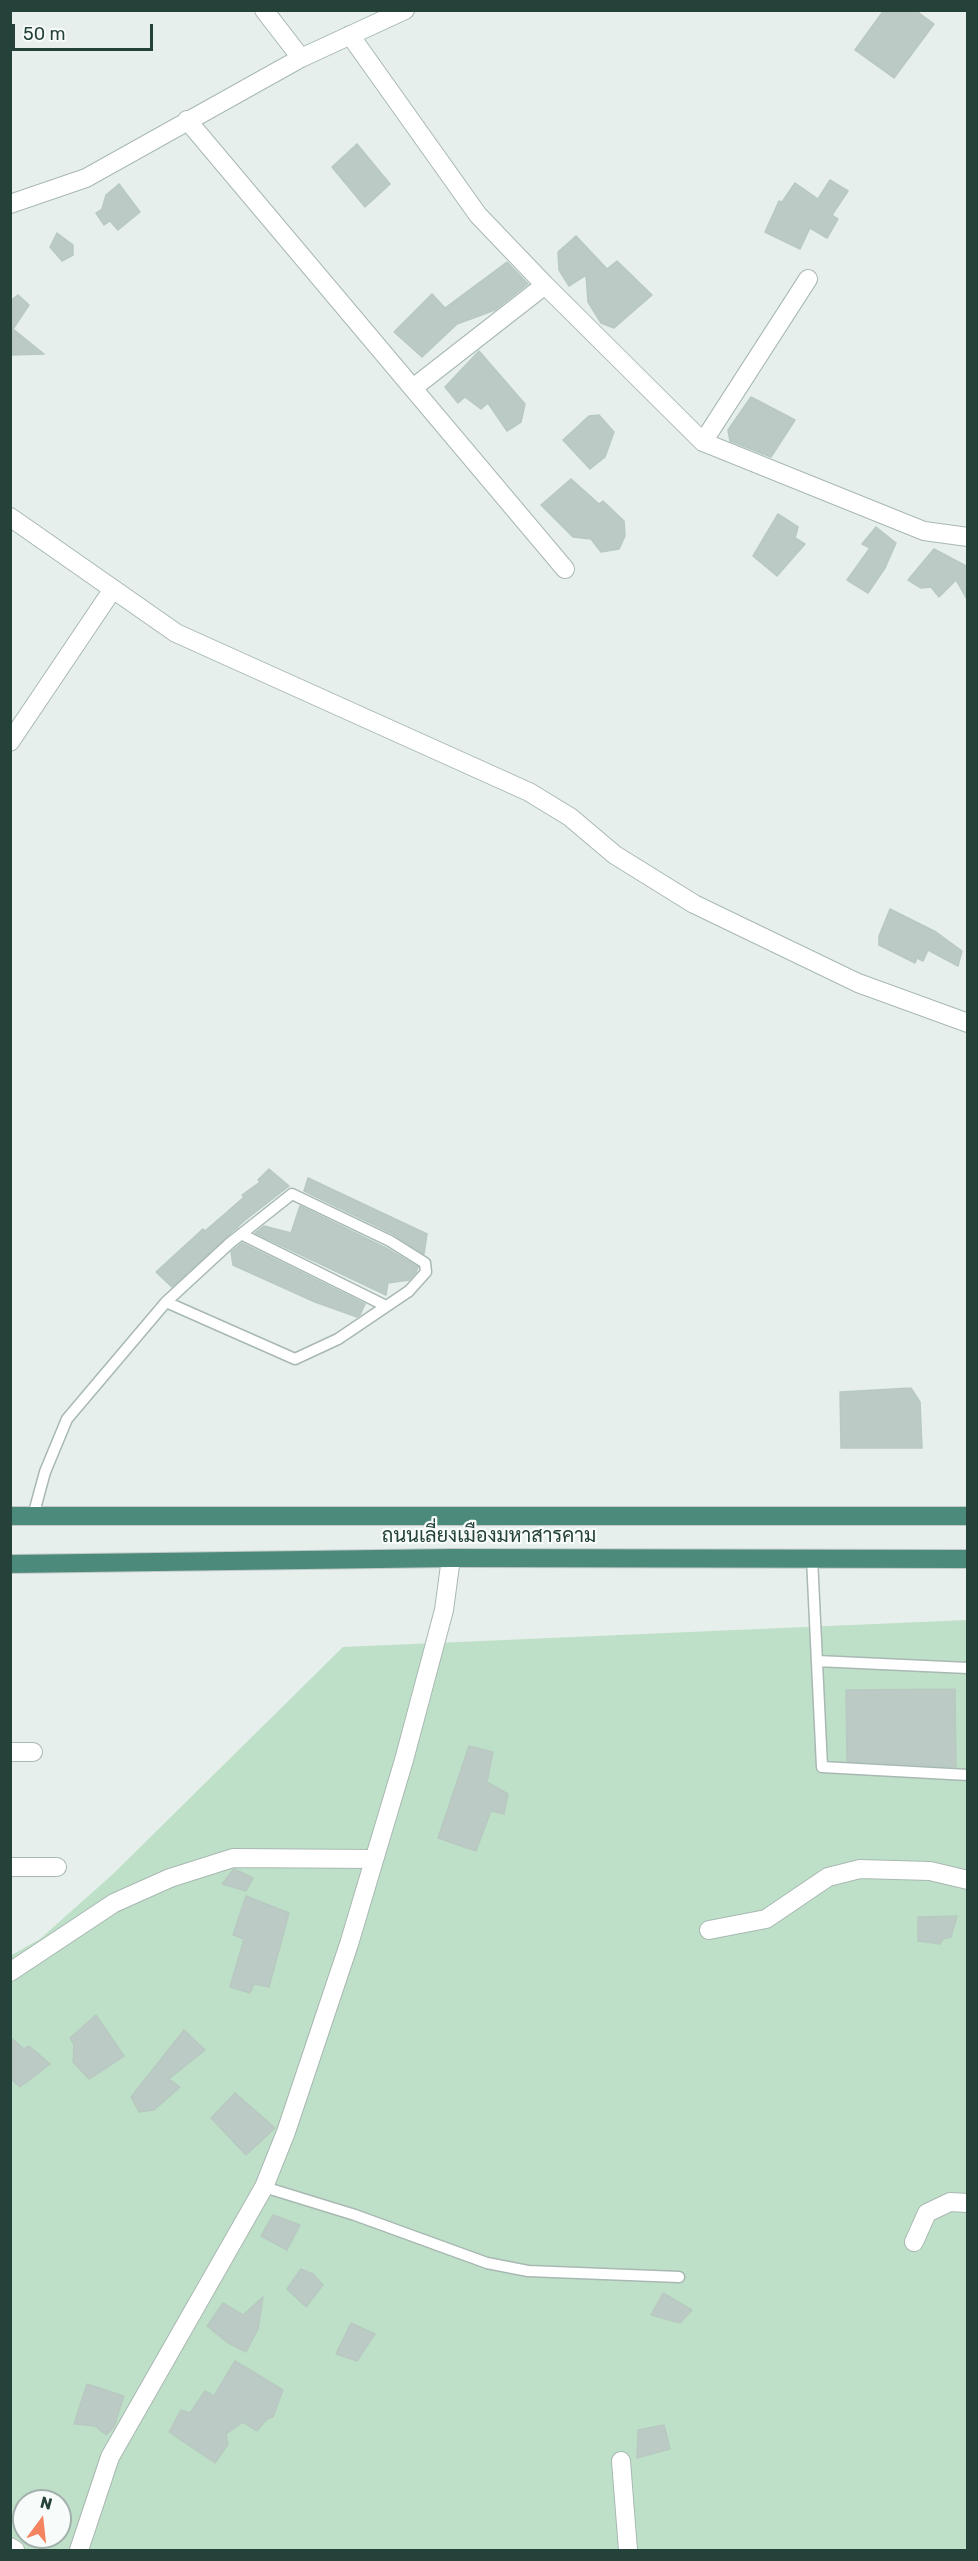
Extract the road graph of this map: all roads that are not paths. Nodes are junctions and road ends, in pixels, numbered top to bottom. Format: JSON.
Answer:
{"nodes":[{"id":1,"x":264,"y":10,"type":"edge"},
{"id":2,"x":405,"y":10,"type":"edge"},
{"id":3,"x":350,"y":35,"type":"junction"},
{"id":4,"x":301,"y":58,"type":"junction"},
{"id":5,"x":187,"y":120,"type":"junction"},
{"id":6,"x":10,"y":204,"type":"edge"},
{"id":7,"x":808,"y":279,"type":"dead end"},
{"id":8,"x":545,"y":285,"type":"junction"},
{"id":9,"x":413,"y":388,"type":"junction"},
{"id":10,"x":703,"y":442,"type":"junction"},
{"id":11,"x":10,"y":517,"type":"edge"},
{"id":12,"x":968,"y":537,"type":"edge"},
{"id":13,"x":565,"y":569,"type":"dead end"},
{"id":14,"x":113,"y":589,"type":"junction"},
{"id":15,"x":10,"y":742,"type":"edge"},
{"id":16,"x":968,"y":1023,"type":"edge"},
{"id":17,"x":241,"y":1234,"type":"junction"},
{"id":18,"x":166,"y":1302,"type":"junction"},
{"id":19,"x":386,"y":1306,"type":"junction"},
{"id":20,"x":10,"y":1516,"type":"edge"},
{"id":21,"x":33,"y":1516,"type":"junction"},
{"id":22,"x":968,"y":1516,"type":"edge"},
{"id":23,"x":451,"y":1558,"type":"junction"},
{"id":24,"x":812,"y":1558,"type":"junction"},
{"id":25,"x":968,"y":1559,"type":"edge"},
{"id":26,"x":10,"y":1564,"type":"edge"},
{"id":27,"x":817,"y":1661,"type":"junction"},
{"id":28,"x":968,"y":1668,"type":"edge"},
{"id":29,"x":10,"y":1752,"type":"edge"},
{"id":30,"x":33,"y":1752,"type":"dead end"},
{"id":31,"x":968,"y":1775,"type":"edge"},
{"id":32,"x":373,"y":1859,"type":"junction"},
{"id":33,"x":10,"y":1867,"type":"edge"},
{"id":34,"x":57,"y":1868,"type":"dead end"},
{"id":35,"x":968,"y":1880,"type":"edge"},
{"id":36,"x":709,"y":1930,"type":"dead end"},
{"id":37,"x":10,"y":1972,"type":"edge"},
{"id":38,"x":264,"y":2187,"type":"junction"},
{"id":39,"x":968,"y":2203,"type":"edge"},
{"id":40,"x":914,"y":2242,"type":"dead end"},
{"id":41,"x":679,"y":2277,"type":"dead end"},
{"id":42,"x":621,"y":2461,"type":"dead end"},
{"id":43,"x":10,"y":2547,"type":"edge"},
{"id":44,"x":15,"y":2550,"type":"edge"},
{"id":45,"x":78,"y":2550,"type":"edge"},
{"id":46,"x":628,"y":2550,"type":"edge"}],
"edges":[{"from":1,"to":4,"type":"street"},
{"from":2,"to":3,"type":"street"},
{"from":3,"to":4,"type":"street"},
{"from":3,"to":8,"type":"street"},
{"from":4,"to":5,"type":"street"},
{"from":5,"to":6,"type":"street"},
{"from":5,"to":9,"type":"street"},
{"from":7,"to":10,"type":"street"},
{"from":8,"to":9,"type":"street"},
{"from":8,"to":10,"type":"street"},
{"from":9,"to":13,"type":"street"},
{"from":10,"to":12,"type":"street"},
{"from":11,"to":14,"type":"street"},
{"from":14,"to":15,"type":"street"},
{"from":14,"to":16,"type":"street"},
{"from":17,"to":18,"type":"lane"},
{"from":17,"to":19,"type":"lane"},
{"from":17,"to":19,"type":"lane"},
{"from":18,"to":19,"type":"lane"},
{"from":18,"to":21,"type":"lane"},
{"from":20,"to":21,"type":"highway","name":"ถนนเลี่ยงเมืองมหาสารคาม"},
{"from":21,"to":22,"type":"highway","name":"ถนนเลี่ยงเมืองมหาสารคาม"},
{"from":23,"to":24,"type":"highway","name":"ถนนเลี่ยงเมืองมหาสารคาม"},
{"from":23,"to":26,"type":"highway","name":"ถนนเลี่ยงเมืองมหาสารคาม"},
{"from":23,"to":32,"type":"street"},
{"from":24,"to":25,"type":"highway","name":"ถนนเลี่ยงเมืองมหาสารคาม"},
{"from":24,"to":27,"type":"lane"},
{"from":27,"to":28,"type":"lane"},
{"from":27,"to":31,"type":"lane"},
{"from":29,"to":30,"type":"street"},
{"from":32,"to":37,"type":"street"},
{"from":32,"to":38,"type":"street"},
{"from":33,"to":34,"type":"street"},
{"from":35,"to":36,"type":"street"},
{"from":38,"to":41,"type":"lane"},
{"from":38,"to":45,"type":"street"},
{"from":39,"to":40,"type":"street"},
{"from":42,"to":46,"type":"street"},
{"from":43,"to":44,"type":"street"}]}
